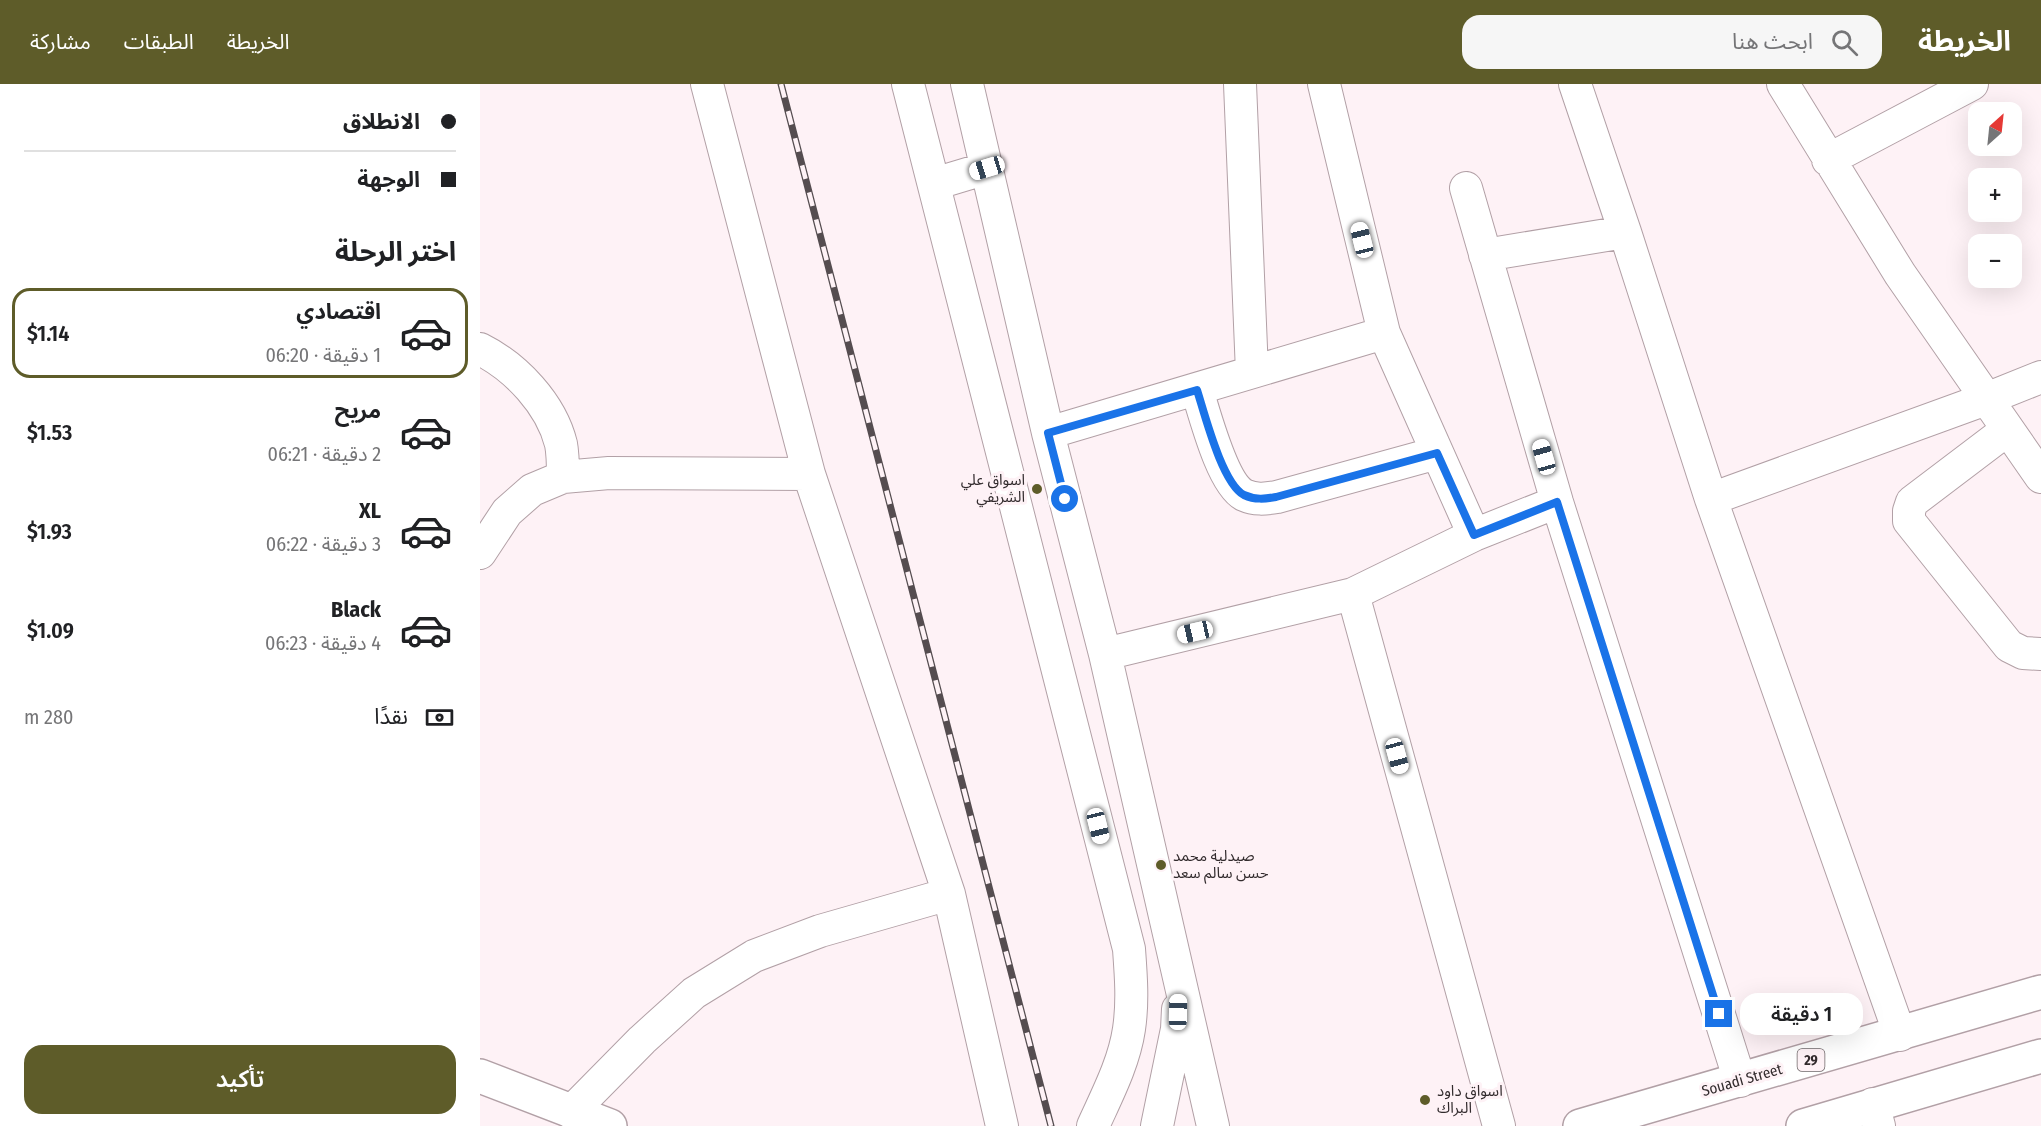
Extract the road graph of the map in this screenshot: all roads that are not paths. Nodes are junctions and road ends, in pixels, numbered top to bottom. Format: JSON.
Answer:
{"nodes":[{"id":1,"x":707,"y":84,"type":"edge"},
{"id":2,"x":908,"y":84,"type":"edge"},
{"id":3,"x":967,"y":84,"type":"edge"},
{"id":4,"x":1240,"y":84,"type":"edge"},
{"id":5,"x":1324,"y":84,"type":"edge"},
{"id":6,"x":1575,"y":84,"type":"edge"},
{"id":7,"x":1783,"y":84,"type":"edge"},
{"id":8,"x":1972,"y":84,"type":"edge"},
{"id":9,"x":1828,"y":160,"type":"junction"},
{"id":10,"x":987,"y":168,"type":"junction"},
{"id":11,"x":934,"y":184,"type":"junction"},
{"id":12,"x":1466,"y":188,"type":"dead end"},
{"id":13,"x":1625,"y":232,"type":"junction"},
{"id":14,"x":1485,"y":255,"type":"junction"},
{"id":15,"x":1384,"y":333,"type":"junction"},
{"id":16,"x":480,"y":349,"type":"edge"},
{"id":17,"x":1252,"y":372,"type":"junction"},
{"id":18,"x":2041,"y":376,"type":"edge"},
{"id":19,"x":1197,"y":390,"type":"junction"},
{"id":20,"x":1986,"y":399,"type":"junction"},
{"id":21,"x":2007,"y":430,"type":"junction"},
{"id":22,"x":1048,"y":433,"type":"junction"},
{"id":23,"x":1437,"y":453,"type":"junction"},
{"id":24,"x":808,"y":474,"type":"junction"},
{"id":25,"x":563,"y":477,"type":"junction"},
{"id":26,"x":2041,"y":477,"type":"edge"},
{"id":27,"x":1711,"y":499,"type":"junction"},
{"id":28,"x":1557,"y":502,"type":"junction"},
{"id":29,"x":1474,"y":535,"type":"junction"},
{"id":30,"x":480,"y":553,"type":"edge"},
{"id":31,"x":1353,"y":594,"type":"junction"},
{"id":32,"x":1105,"y":654,"type":"junction"},
{"id":33,"x":2041,"y":654,"type":"edge"},
{"id":34,"x":949,"y":894,"type":"junction"},
{"id":35,"x":1179,"y":977,"type":"junction"},
{"id":36,"x":2041,"y":992,"type":"edge"},
{"id":37,"x":1900,"y":1035,"type":"junction"},
{"id":38,"x":2041,"y":1056,"type":"edge"},
{"id":39,"x":480,"y":1076,"type":"edge"},
{"id":40,"x":1740,"y":1081,"type":"junction"},
{"id":41,"x":571,"y":1112,"type":"junction"},
{"id":42,"x":1876,"y":1115,"type":"edge"},
{"id":43,"x":610,"y":1126,"type":"edge"},
{"id":44,"x":1002,"y":1126,"type":"edge"},
{"id":45,"x":1094,"y":1126,"type":"edge"},
{"id":46,"x":1157,"y":1126,"type":"edge"},
{"id":47,"x":1213,"y":1126,"type":"edge"},
{"id":48,"x":1499,"y":1126,"type":"edge"},
{"id":49,"x":1580,"y":1126,"type":"edge"},
{"id":50,"x":1803,"y":1126,"type":"edge"}],
"edges":[{"from":1,"to":24,"type":"street"},
{"from":2,"to":11,"type":"street"},
{"from":3,"to":10,"type":"street"},
{"from":4,"to":17,"type":"street"},
{"from":5,"to":15,"type":"street"},
{"from":6,"to":13,"type":"street"},
{"from":7,"to":9,"type":"street"},
{"from":8,"to":9,"type":"street"},
{"from":9,"to":20,"type":"street"},
{"from":10,"to":11,"type":"street"},
{"from":10,"to":22,"type":"street"},
{"from":11,"to":45,"type":"street"},
{"from":12,"to":14,"type":"street"},
{"from":13,"to":14,"type":"street"},
{"from":13,"to":27,"type":"street"},
{"from":14,"to":28,"type":"street"},
{"from":15,"to":17,"type":"street"},
{"from":15,"to":23,"type":"street"},
{"from":16,"to":25,"type":"street"},
{"from":17,"to":19,"type":"street"},
{"from":18,"to":20,"type":"street"},
{"from":19,"to":22,"type":"street"},
{"from":19,"to":23,"type":"street"},
{"from":20,"to":21,"type":"street"},
{"from":20,"to":27,"type":"street"},
{"from":21,"to":26,"type":"street"},
{"from":21,"to":33,"type":"street"},
{"from":22,"to":32,"type":"street"},
{"from":23,"to":29,"type":"street"},
{"from":24,"to":25,"type":"street"},
{"from":24,"to":34,"type":"street"},
{"from":25,"to":30,"type":"street"},
{"from":27,"to":37,"type":"street"},
{"from":28,"to":29,"type":"street"},
{"from":28,"to":40,"type":"street"},
{"from":29,"to":31,"type":"street"},
{"from":31,"to":32,"type":"street"},
{"from":31,"to":48,"type":"street"},
{"from":32,"to":35,"type":"street"},
{"from":34,"to":41,"type":"street"},
{"from":34,"to":44,"type":"street"},
{"from":35,"to":46,"type":"street"},
{"from":35,"to":47,"type":"street"},
{"from":36,"to":37,"type":"main road","name":"Souadi Street","number":"29"},
{"from":37,"to":40,"type":"main road","name":"Souadi Street","number":"29"},
{"from":38,"to":42,"type":"main road"},
{"from":39,"to":41,"type":"main road"},
{"from":40,"to":49,"type":"main road","name":"Souadi Street","number":"29"},
{"from":41,"to":43,"type":"main road"},
{"from":42,"to":50,"type":"main road"}]}
